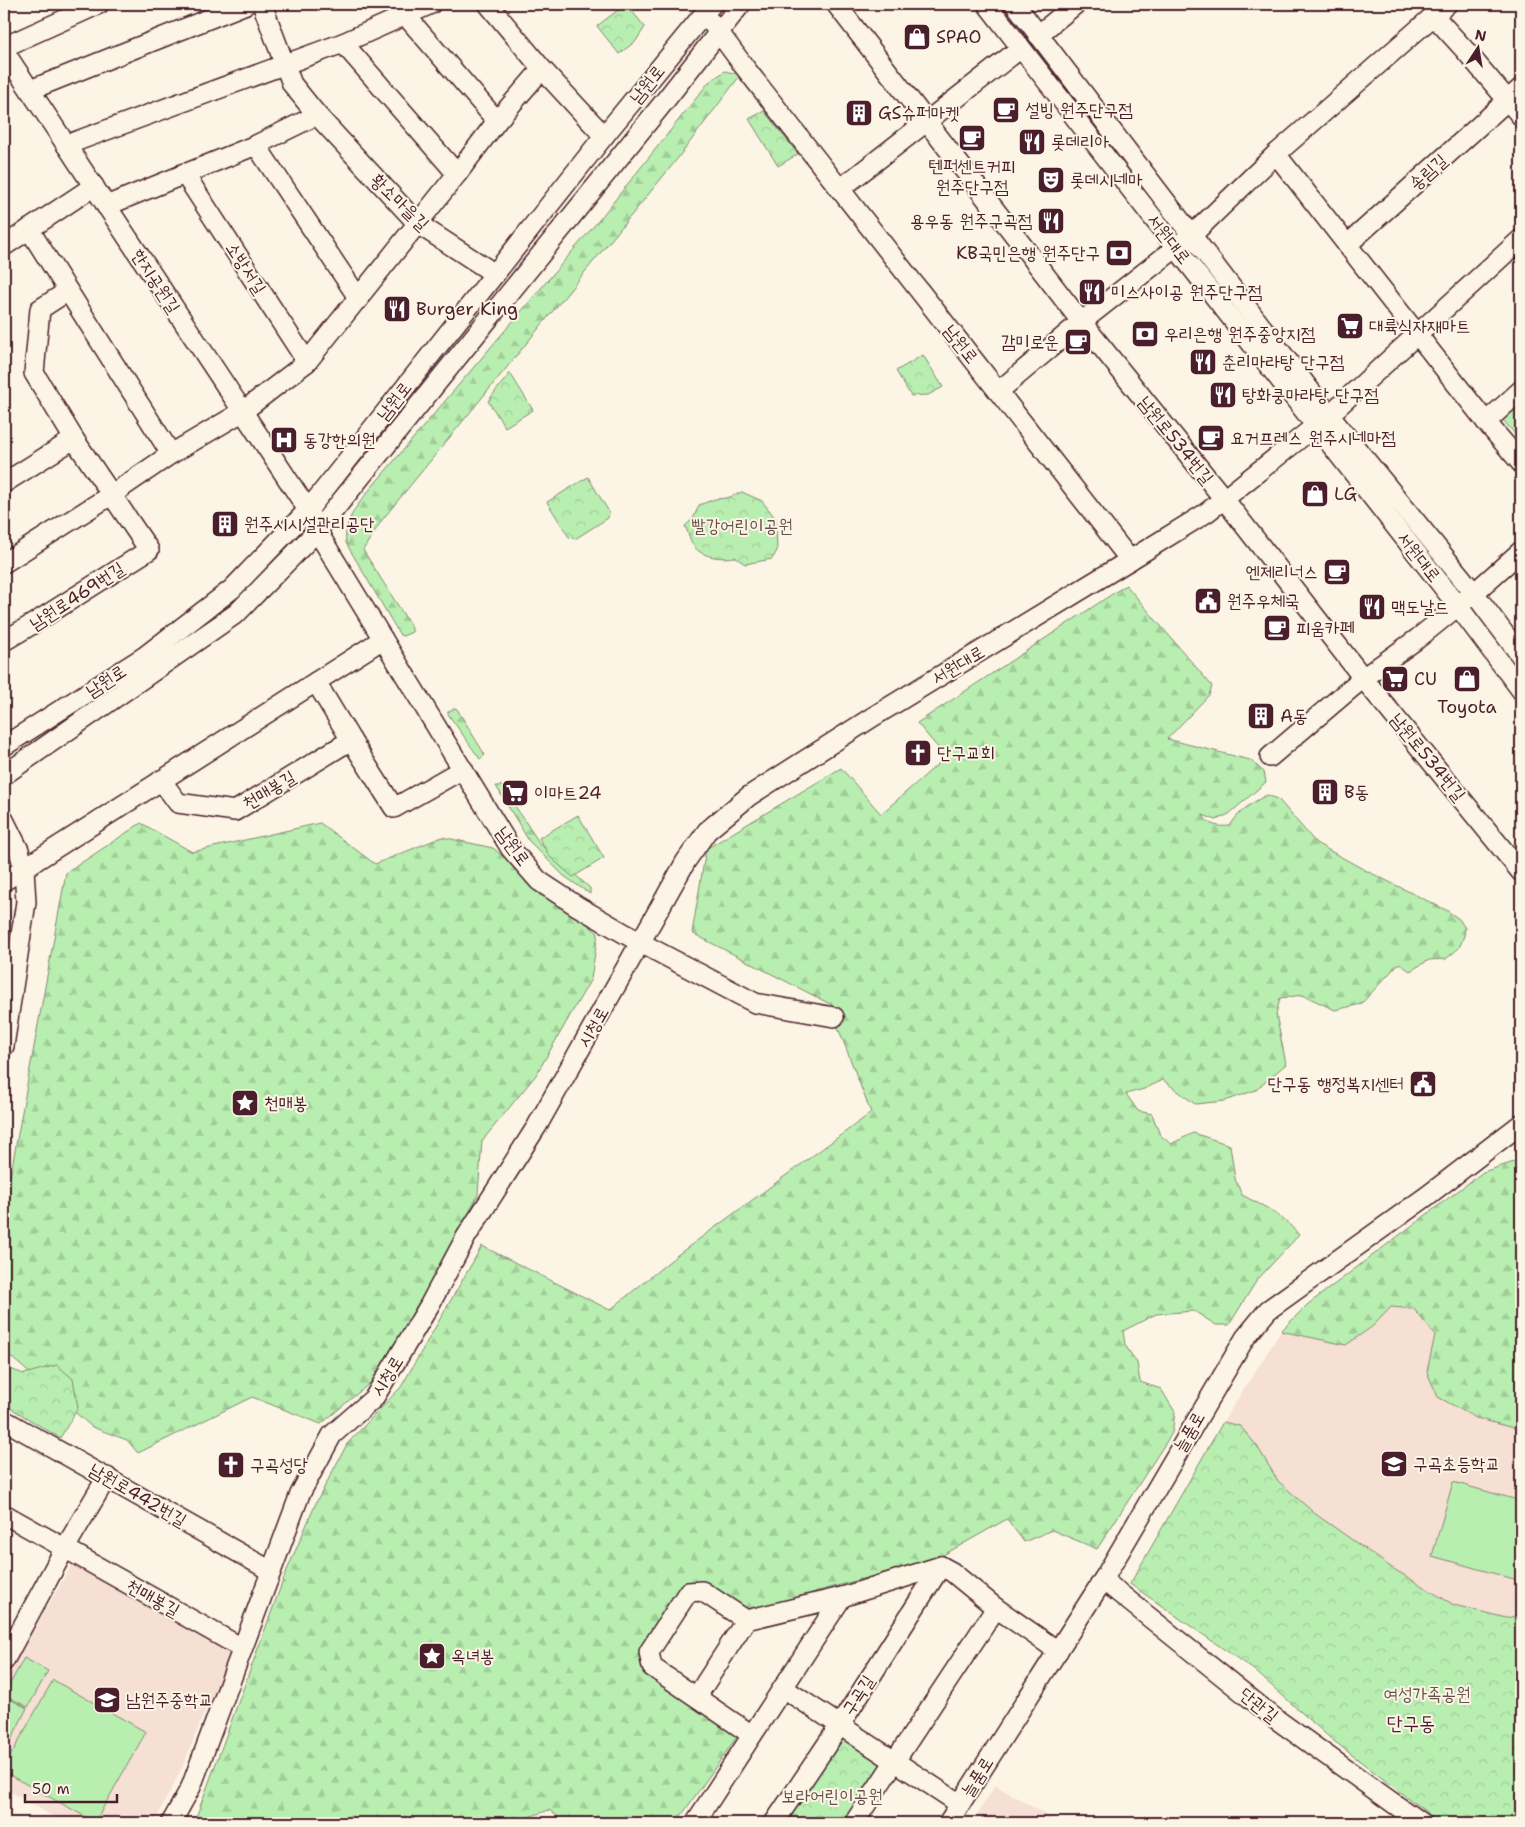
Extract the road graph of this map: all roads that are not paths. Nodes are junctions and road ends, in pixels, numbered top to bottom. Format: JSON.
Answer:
{"nodes":[{"id":1,"x":99,"y":4,"type":"edge"},
{"id":2,"x":246,"y":4,"type":"edge"},
{"id":3,"x":262,"y":4,"type":"edge"},
{"id":4,"x":431,"y":4,"type":"edge"},
{"id":5,"x":488,"y":4,"type":"edge"},
{"id":6,"x":741,"y":4,"type":"edge"},
{"id":7,"x":836,"y":4,"type":"edge"},
{"id":8,"x":987,"y":4,"type":"edge"},
{"id":9,"x":1015,"y":4,"type":"edge"},
{"id":10,"x":1076,"y":4,"type":"edge"},
{"id":11,"x":705,"y":7,"type":"edge"},
{"id":12,"x":1440,"y":10,"type":"edge"},
{"id":13,"x":406,"y":16,"type":"junction"},
{"id":14,"x":719,"y":33,"type":"junction"},
{"id":15,"x":1038,"y":35,"type":"junction"},
{"id":16,"x":343,"y":43,"type":"junction"},
{"id":17,"x":4,"y":47,"type":"edge"},
{"id":18,"x":1021,"y":48,"type":"junction"},
{"id":19,"x":4,"y":51,"type":"edge"},
{"id":20,"x":284,"y":64,"type":"junction"},
{"id":21,"x":542,"y":68,"type":"junction"},
{"id":22,"x":30,"y":90,"type":"junction"},
{"id":23,"x":1515,"y":94,"type":"edge"},
{"id":24,"x":317,"y":115,"type":"junction"},
{"id":25,"x":1521,"y":116,"type":"edge"},
{"id":26,"x":497,"y":121,"type":"junction"},
{"id":27,"x":926,"y":121,"type":"junction"},
{"id":28,"x":604,"y":136,"type":"junction"},
{"id":29,"x":66,"y":145,"type":"junction"},
{"id":30,"x":256,"y":145,"type":"junction"},
{"id":31,"x":1276,"y":154,"type":"junction"},
{"id":32,"x":184,"y":174,"type":"junction"},
{"id":33,"x":457,"y":174,"type":"junction"},
{"id":34,"x":94,"y":186,"type":"junction"},
{"id":35,"x":840,"y":189,"type":"junction"},
{"id":36,"x":106,"y":206,"type":"junction"},
{"id":37,"x":418,"y":224,"type":"junction"},
{"id":38,"x":29,"y":228,"type":"junction"},
{"id":39,"x":1192,"y":235,"type":"junction"},
{"id":40,"x":1521,"y":239,"type":"edge"},
{"id":41,"x":1347,"y":245,"type":"junction"},
{"id":42,"x":4,"y":246,"type":"edge"},
{"id":43,"x":1176,"y":248,"type":"junction"},
{"id":44,"x":495,"y":274,"type":"junction"},
{"id":45,"x":68,"y":291,"type":"junction"},
{"id":46,"x":359,"y":299,"type":"junction"},
{"id":47,"x":1082,"y":322,"type":"junction"},
{"id":48,"x":1417,"y":335,"type":"junction"},
{"id":49,"x":307,"y":362,"type":"junction"},
{"id":50,"x":1521,"y":390,"type":"edge"},
{"id":51,"x":999,"y":391,"type":"junction"},
{"id":52,"x":242,"y":412,"type":"junction"},
{"id":53,"x":1322,"y":420,"type":"junction"},
{"id":54,"x":1486,"y":422,"type":"junction"},
{"id":55,"x":74,"y":440,"type":"junction"},
{"id":56,"x":171,"y":454,"type":"junction"},
{"id":57,"x":1521,"y":463,"type":"edge"},
{"id":58,"x":6,"y":477,"type":"edge"},
{"id":59,"x":111,"y":495,"type":"junction"},
{"id":60,"x":1224,"y":500,"type":"junction"},
{"id":61,"x":308,"y":510,"type":"junction"},
{"id":62,"x":316,"y":531,"type":"junction"},
{"id":63,"x":1521,"y":551,"type":"edge"},
{"id":64,"x":1130,"y":560,"type":"junction"},
{"id":65,"x":4,"y":563,"type":"edge"},
{"id":66,"x":1474,"y":593,"type":"junction"},
{"id":67,"x":1458,"y":606,"type":"junction"},
{"id":68,"x":382,"y":639,"type":"junction"},
{"id":69,"x":4,"y":641,"type":"edge"},
{"id":70,"x":1521,"y":656,"type":"edge"},
{"id":71,"x":1363,"y":678,"type":"junction"},
{"id":72,"x":316,"y":682,"type":"junction"},
{"id":73,"x":1521,"y":690,"type":"edge"},
{"id":74,"x":351,"y":740,"type":"junction"},
{"id":75,"x":4,"y":746,"type":"edge"},
{"id":76,"x":1270,"y":757,"type":"dead end"},
{"id":77,"x":463,"y":769,"type":"junction"},
{"id":78,"x":4,"y":775,"type":"edge"},
{"id":79,"x":161,"y":780,"type":"junction"},
{"id":80,"x":4,"y":820,"type":"edge"},
{"id":81,"x":24,"y":869,"type":"junction"},
{"id":82,"x":1521,"y":872,"type":"edge"},
{"id":83,"x":4,"y":881,"type":"edge"},
{"id":84,"x":641,"y":943,"type":"junction"},
{"id":85,"x":834,"y":1017,"type":"dead end"},
{"id":86,"x":4,"y":1046,"type":"edge"},
{"id":87,"x":1521,"y":1124,"type":"edge"},
{"id":88,"x":4,"y":1420,"type":"edge"},
{"id":89,"x":106,"y":1477,"type":"junction"},
{"id":90,"x":5,"y":1518,"type":"edge"},
{"id":91,"x":65,"y":1548,"type":"junction"},
{"id":92,"x":941,"y":1566,"type":"junction"},
{"id":93,"x":271,"y":1571,"type":"junction"},
{"id":94,"x":1102,"y":1580,"type":"junction"},
{"id":95,"x":842,"y":1597,"type":"junction"},
{"id":96,"x":996,"y":1608,"type":"junction"},
{"id":97,"x":746,"y":1620,"type":"junction"},
{"id":98,"x":242,"y":1648,"type":"junction"},
{"id":99,"x":1058,"y":1651,"type":"junction"},
{"id":100,"x":4,"y":1661,"type":"edge"},
{"id":101,"x":783,"y":1688,"type":"junction"},
{"id":102,"x":697,"y":1696,"type":"junction"},
{"id":103,"x":840,"y":1725,"type":"junction"},
{"id":104,"x":752,"y":1735,"type":"junction"},
{"id":105,"x":895,"y":1761,"type":"junction"},
{"id":106,"x":960,"y":1804,"type":"junction"},
{"id":107,"x":171,"y":1823,"type":"edge"},
{"id":108,"x":695,"y":1823,"type":"edge"},
{"id":109,"x":774,"y":1823,"type":"edge"},
{"id":110,"x":854,"y":1823,"type":"edge"},
{"id":111,"x":948,"y":1823,"type":"edge"},
{"id":112,"x":1422,"y":1823,"type":"edge"}],
"edges":[{"from":1,"to":17,"type":"street"},
{"from":2,"to":22,"type":"street"},
{"from":3,"to":20,"type":"street","name":"황소마을길"},
{"from":4,"to":13,"type":"street"},
{"from":5,"to":21,"type":"street"},
{"from":6,"to":14,"type":"street","name":"남원로"},
{"from":7,"to":27,"type":"street","name":"남원로534번길"},
{"from":8,"to":18,"type":"street","name":"서원대로"},
{"from":9,"to":15,"type":"street","name":"서원대로"},
{"from":10,"to":15,"type":"street"},
{"from":11,"to":14,"type":"street","name":"남원로"},
{"from":11,"to":28,"type":"street","name":"남원로"},
{"from":12,"to":23,"type":"street"},
{"from":12,"to":31,"type":"street"},
{"from":13,"to":16,"type":"street"},
{"from":13,"to":26,"type":"street"},
{"from":14,"to":35,"type":"street","name":"남원로"},
{"from":14,"to":62,"type":"street","name":"남원로"},
{"from":15,"to":39,"type":"street","name":"서원대로"},
{"from":16,"to":20,"type":"street"},
{"from":16,"to":33,"type":"street"},
{"from":18,"to":27,"type":"street"},
{"from":18,"to":43,"type":"street","name":"서원대로"},
{"from":19,"to":22,"type":"street","name":"한지공원길"},
{"from":20,"to":24,"type":"street","name":"황소마을길"},
{"from":20,"to":29,"type":"street"},
{"from":21,"to":26,"type":"street"},
{"from":21,"to":28,"type":"street"},
{"from":22,"to":29,"type":"street","name":"한지공원길"},
{"from":23,"to":25,"type":"street"},
{"from":23,"to":41,"type":"street","name":"송림길"},
{"from":24,"to":30,"type":"street"},
{"from":24,"to":37,"type":"street","name":"황소마을길"},
{"from":26,"to":33,"type":"street"},
{"from":27,"to":35,"type":"street"},
{"from":27,"to":47,"type":"street","name":"남원로534번길"},
{"from":28,"to":44,"type":"street","name":"남원로"},
{"from":29,"to":34,"type":"street","name":"한지공원길"},
{"from":30,"to":32,"type":"street"},
{"from":30,"to":46,"type":"street"},
{"from":31,"to":39,"type":"street","name":"서원대로"},
{"from":31,"to":41,"type":"street"},
{"from":32,"to":36,"type":"street"},
{"from":32,"to":49,"type":"street","name":"소방서길"},
{"from":33,"to":37,"type":"street"},
{"from":34,"to":36,"type":"street","name":"한지공원길"},
{"from":34,"to":38,"type":"street"},
{"from":35,"to":51,"type":"street","name":"남원로"},
{"from":36,"to":52,"type":"street","name":"한지공원길"},
{"from":37,"to":44,"type":"street","name":"황소마을길"},
{"from":37,"to":46,"type":"street"},
{"from":38,"to":42,"type":"street"},
{"from":38,"to":45,"type":"street"},
{"from":39,"to":43,"type":"street"},
{"from":39,"to":53,"type":"street","name":"서원대로"},
{"from":40,"to":48,"type":"street"},
{"from":41,"to":48,"type":"street"},
{"from":43,"to":47,"type":"street"},
{"from":43,"to":53,"type":"street","name":"서원대로"},
{"from":44,"to":61,"type":"street","name":"남원로"},
{"from":45,"to":55,"type":"street"},
{"from":45,"to":56,"type":"street"},
{"from":46,"to":49,"type":"street"},
{"from":47,"to":51,"type":"street"},
{"from":47,"to":60,"type":"street","name":"남원로534번길"},
{"from":48,"to":53,"type":"street","name":"서원대로"},
{"from":48,"to":54,"type":"street"},
{"from":49,"to":52,"type":"street"},
{"from":50,"to":54,"type":"street"},
{"from":51,"to":64,"type":"street","name":"남원로"},
{"from":52,"to":56,"type":"street"},
{"from":52,"to":61,"type":"street","name":"한지공원길"},
{"from":53,"to":60,"type":"street","name":"서원대로"},
{"from":53,"to":66,"type":"street","name":"서원대로"},
{"from":53,"to":67,"type":"street","name":"서원대로"},
{"from":54,"to":57,"type":"street"},
{"from":55,"to":58,"type":"street"},
{"from":55,"to":59,"type":"street"},
{"from":56,"to":59,"type":"street"},
{"from":59,"to":65,"type":"street"},
{"from":59,"to":69,"type":"street","name":"남원로469번길"},
{"from":60,"to":64,"type":"street","name":"서원대로"},
{"from":60,"to":71,"type":"street","name":"남원로534번길"},
{"from":61,"to":62,"type":"street","name":"한지공원길"},
{"from":61,"to":75,"type":"street","name":"남원로"},
{"from":62,"to":68,"type":"street","name":"남원로"},
{"from":62,"to":78,"type":"street","name":"남원로"},
{"from":63,"to":66,"type":"street"},
{"from":64,"to":84,"type":"street","name":"서원대로"},
{"from":66,"to":67,"type":"street"},
{"from":66,"to":70,"type":"street","name":"서원대로"},
{"from":67,"to":71,"type":"street"},
{"from":67,"to":73,"type":"street","name":"서원대로"},
{"from":68,"to":72,"type":"street"},
{"from":68,"to":77,"type":"street","name":"남원로"},
{"from":71,"to":76,"type":"street"},
{"from":71,"to":82,"type":"street","name":"남원로534번길"},
{"from":72,"to":74,"type":"street"},
{"from":72,"to":79,"type":"street"},
{"from":74,"to":77,"type":"street"},
{"from":74,"to":79,"type":"street","name":"천매봉길"},
{"from":77,"to":84,"type":"street","name":"남원로"},
{"from":79,"to":81,"type":"street"},
{"from":80,"to":81,"type":"street"},
{"from":81,"to":83,"type":"street"},
{"from":81,"to":86,"type":"street"},
{"from":84,"to":85,"type":"street","name":"남원로"},
{"from":84,"to":93,"type":"street","name":"시청로"},
{"from":87,"to":94,"type":"street","name":"늘품로"},
{"from":88,"to":89,"type":"street","name":"남원로442번길"},
{"from":89,"to":91,"type":"street"},
{"from":89,"to":93,"type":"street","name":"남원로442번길"},
{"from":90,"to":91,"type":"street","name":"천매봉길"},
{"from":91,"to":98,"type":"street","name":"천매봉길"},
{"from":91,"to":100,"type":"street"},
{"from":92,"to":95,"type":"street"},
{"from":92,"to":96,"type":"street"},
{"from":92,"to":103,"type":"street","name":"구곡길"},
{"from":93,"to":98,"type":"street","name":"시청로"},
{"from":94,"to":99,"type":"street","name":"늘품로"},
{"from":94,"to":112,"type":"street","name":"단관길"},
{"from":95,"to":97,"type":"street"},
{"from":95,"to":101,"type":"street"},
{"from":96,"to":99,"type":"street"},
{"from":96,"to":105,"type":"street"},
{"from":97,"to":102,"type":"street"},
{"from":97,"to":102,"type":"street"},
{"from":98,"to":107,"type":"street","name":"시청로"},
{"from":99,"to":106,"type":"street","name":"늘품로"},
{"from":101,"to":103,"type":"street"},
{"from":101,"to":104,"type":"street"},
{"from":102,"to":104,"type":"street"},
{"from":103,"to":105,"type":"street"},
{"from":103,"to":109,"type":"street","name":"구곡길"},
{"from":104,"to":108,"type":"street"},
{"from":105,"to":106,"type":"street"},
{"from":105,"to":110,"type":"street"},
{"from":106,"to":111,"type":"street","name":"늘품로"}]}
